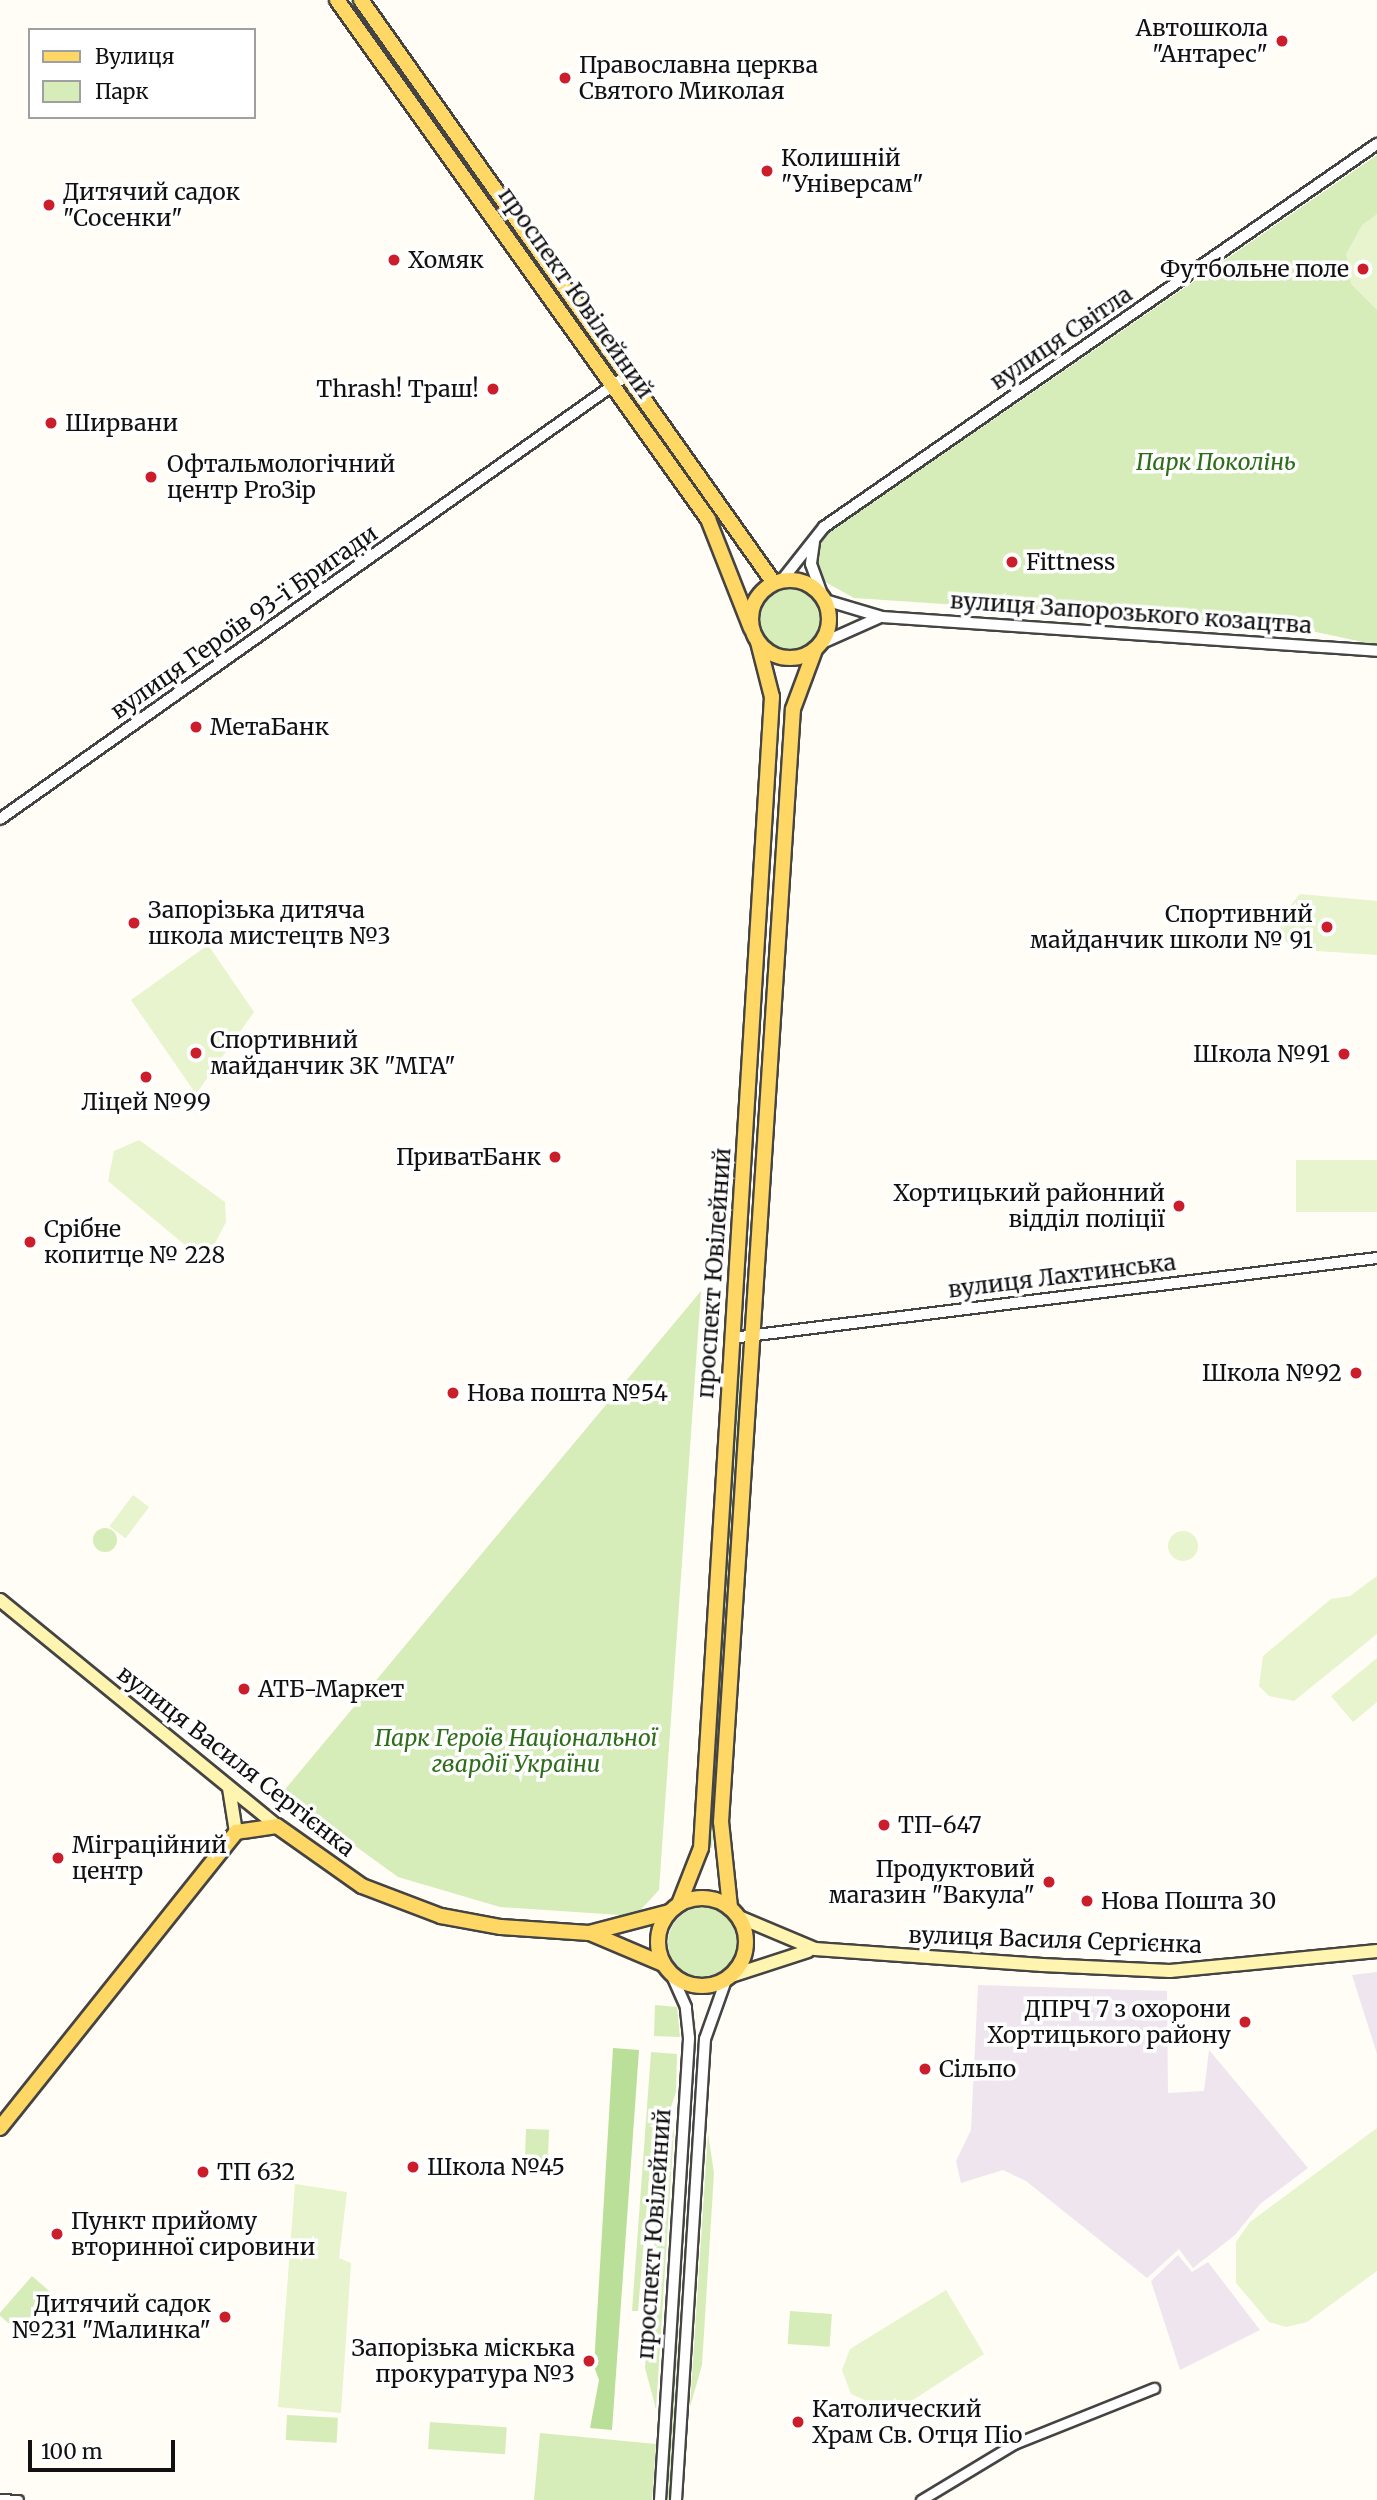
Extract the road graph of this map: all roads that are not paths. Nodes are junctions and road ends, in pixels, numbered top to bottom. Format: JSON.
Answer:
{"nodes":[{"id":1,"x":337,"y":0,"type":"edge"},
{"id":2,"x":361,"y":0,"type":"edge"},
{"id":3,"x":1377,"y":144,"type":"edge"},
{"id":4,"x":629,"y":374,"type":"junction"},
{"id":5,"x":615,"y":386,"type":"junction"},
{"id":6,"x":814,"y":542,"type":"junction"},
{"id":7,"x":778,"y":581,"type":"junction"},
{"id":8,"x":824,"y":598,"type":"junction"},
{"id":9,"x":882,"y":617,"type":"junction"},
{"id":10,"x":751,"y":628,"type":"junction"},
{"id":11,"x":758,"y":642,"type":"junction"},
{"id":12,"x":818,"y":647,"type":"junction"},
{"id":13,"x":1377,"y":651,"type":"edge"},
{"id":14,"x":0,"y":819,"type":"edge"},
{"id":15,"x":1377,"y":1258,"type":"edge"},
{"id":16,"x":752,"y":1336,"type":"junction"},
{"id":17,"x":732,"y":1338,"type":"junction"},
{"id":18,"x":0,"y":1600,"type":"edge"},
{"id":19,"x":229,"y":1788,"type":"junction"},
{"id":20,"x":277,"y":1826,"type":"junction"},
{"id":21,"x":236,"y":1832,"type":"junction"},
{"id":22,"x":674,"y":1908,"type":"junction"},
{"id":23,"x":734,"y":1912,"type":"junction"},
{"id":24,"x":589,"y":1933,"type":"junction"},
{"id":25,"x":815,"y":1949,"type":"junction"},
{"id":26,"x":1377,"y":1951,"type":"edge"},
{"id":27,"x":667,"y":1969,"type":"junction"},
{"id":28,"x":728,"y":1978,"type":"junction"},
{"id":29,"x":0,"y":2127,"type":"edge"},
{"id":30,"x":1154,"y":2388,"type":"dead end"},
{"id":31,"x":0,"y":2499,"type":"edge"},
{"id":32,"x":18,"y":2500,"type":"edge"},
{"id":33,"x":660,"y":2500,"type":"edge"},
{"id":34,"x":676,"y":2500,"type":"edge"},
{"id":35,"x":921,"y":2500,"type":"edge"}],
"edges":[{"from":1,"to":5,"type":"main road","name":"проспект Ювілейний"},
{"from":2,"to":4,"type":"main road","name":"проспект Ювілейний"},
{"from":3,"to":6,"type":"street","name":"вулиця Світла"},
{"from":4,"to":5,"type":"street","name":"вулиця Героїв 93-ї Бригади"},
{"from":4,"to":7,"type":"main road","name":"проспект Ювілейний"},
{"from":5,"to":10,"type":"main road","name":"проспект Ювілейний"},
{"from":5,"to":14,"type":"street","name":"вулиця Героїв 93-ї Бригади"},
{"from":6,"to":7,"type":"street","name":"вулиця Світла"},
{"from":6,"to":8,"type":"street"},
{"from":7,"to":8,"type":"main road"},
{"from":7,"to":10,"type":"main road"},
{"from":8,"to":9,"type":"street","name":"вулиця Запорозького козацтва"},
{"from":8,"to":12,"type":"main road"},
{"from":9,"to":12,"type":"street","name":"вулиця Запорозького козацтва"},
{"from":9,"to":13,"type":"street","name":"вулиця Запорозького козацтва"},
{"from":10,"to":11,"type":"main road"},
{"from":11,"to":12,"type":"main road"},
{"from":11,"to":17,"type":"main road","name":"проспект Ювілейний"},
{"from":12,"to":16,"type":"main road","name":"проспект Ювілейний"},
{"from":15,"to":16,"type":"street","name":"вулиця Лахтинська"},
{"from":16,"to":17,"type":"street","name":"вулиця Лахтинська"},
{"from":16,"to":23,"type":"main road","name":"проспект Ювілейний"},
{"from":17,"to":22,"type":"main road","name":"проспект Ювілейний"},
{"from":18,"to":19,"type":"main road","name":"вулиця Василя Сергієнка"},
{"from":19,"to":20,"type":"main road","name":"вулиця Василя Сергієнка"},
{"from":19,"to":21,"type":"main road"},
{"from":20,"to":21,"type":"main road"},
{"from":20,"to":24,"type":"main road","name":"вулиця Василя Сергієнка"},
{"from":21,"to":29,"type":"main road"},
{"from":22,"to":23,"type":"main road"},
{"from":22,"to":24,"type":"main road","name":"вулиця Василя Сергієнка"},
{"from":22,"to":27,"type":"main road"},
{"from":23,"to":25,"type":"main road","name":"вулиця Василя Сергієнка"},
{"from":23,"to":28,"type":"main road"},
{"from":24,"to":27,"type":"main road","name":"вулиця Василя Сергієнка"},
{"from":25,"to":26,"type":"main road","name":"вулиця Василя Сергієнка"},
{"from":25,"to":28,"type":"main road","name":"вулиця Василя Сергієнка"},
{"from":27,"to":28,"type":"main road"},
{"from":27,"to":33,"type":"street","name":"проспект Ювілейний"},
{"from":28,"to":34,"type":"street","name":"проспект Ювілейний"},
{"from":30,"to":35,"type":"street"},
{"from":31,"to":32,"type":"street"}]}
